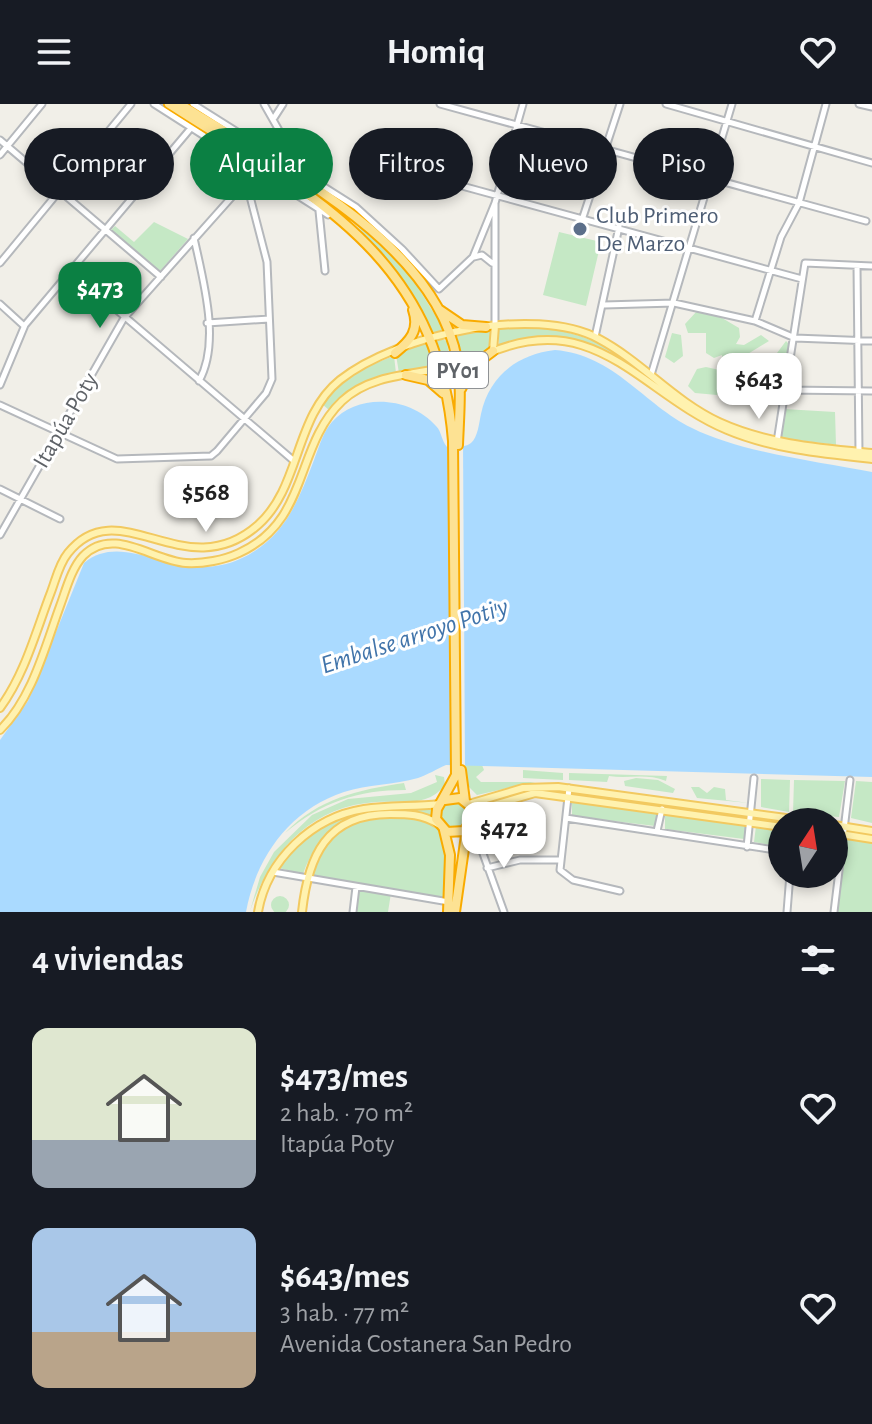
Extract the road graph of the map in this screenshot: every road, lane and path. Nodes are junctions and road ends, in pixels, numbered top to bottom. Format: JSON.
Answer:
{"nodes":[{"id":1,"x":42,"y":104,"type":"edge"},
{"id":2,"x":131,"y":104,"type":"edge"},
{"id":3,"x":154,"y":104,"type":"edge"},
{"id":4,"x":169,"y":104,"type":"edge"},
{"id":5,"x":180,"y":104,"type":"edge"},
{"id":6,"x":193,"y":104,"type":"edge"},
{"id":7,"x":264,"y":104,"type":"edge"},
{"id":8,"x":283,"y":104,"type":"edge"},
{"id":9,"x":440,"y":104,"type":"edge"},
{"id":10,"x":523,"y":104,"type":"edge"},
{"id":11,"x":620,"y":104,"type":"edge"},
{"id":12,"x":666,"y":104,"type":"edge"},
{"id":13,"x":732,"y":104,"type":"edge"},
{"id":14,"x":826,"y":104,"type":"edge"},
{"id":15,"x":859,"y":104,"type":"edge"},
{"id":16,"x":872,"y":107,"type":"edge"},
{"id":17,"x":466,"y":108,"type":"edge"},
{"id":18,"x":274,"y":118,"type":"junction"},
{"id":19,"x":726,"y":122,"type":"junction"},
{"id":20,"x":517,"y":124,"type":"junction"},
{"id":21,"x":112,"y":128,"type":"edge"},
{"id":22,"x":191,"y":128,"type":"edge"},
{"id":23,"x":203,"y":128,"type":"edge"},
{"id":24,"x":217,"y":128,"type":"edge"},
{"id":25,"x":231,"y":128,"type":"edge"},
{"id":26,"x":279,"y":128,"type":"edge"},
{"id":27,"x":516,"y":128,"type":"edge"},
{"id":28,"x":532,"y":128,"type":"edge"},
{"id":29,"x":612,"y":128,"type":"edge"},
{"id":30,"x":724,"y":128,"type":"edge"},
{"id":31,"x":190,"y":129,"type":"edge"},
{"id":32,"x":0,"y":140,"type":"edge"},
{"id":33,"x":8,"y":145,"type":"junction"},
{"id":34,"x":814,"y":148,"type":"junction"},
{"id":35,"x":0,"y":155,"type":"edge"},
{"id":36,"x":24,"y":159,"type":"edge"},
{"id":37,"x":872,"y":163,"type":"edge"},
{"id":38,"x":734,"y":184,"type":"edge"},
{"id":39,"x":333,"y":192,"type":"edge"},
{"id":40,"x":54,"y":200,"type":"edge"},
{"id":41,"x":70,"y":200,"type":"edge"},
{"id":42,"x":230,"y":200,"type":"edge"},
{"id":43,"x":251,"y":200,"type":"edge"},
{"id":44,"x":306,"y":200,"type":"edge"},
{"id":45,"x":311,"y":200,"type":"edge"},
{"id":46,"x":327,"y":200,"type":"edge"},
{"id":47,"x":495,"y":200,"type":"edge"},
{"id":48,"x":521,"y":200,"type":"edge"},
{"id":49,"x":589,"y":200,"type":"edge"},
{"id":50,"x":701,"y":200,"type":"edge"},
{"id":51,"x":495,"y":203,"type":"junction"},
{"id":52,"x":799,"y":203,"type":"junction"},
{"id":53,"x":319,"y":210,"type":"junction"},
{"id":54,"x":583,"y":217,"type":"junction"},
{"id":55,"x":866,"y":221,"type":"dead end"},
{"id":56,"x":348,"y":223,"type":"junction"},
{"id":57,"x":619,"y":227,"type":"junction"},
{"id":58,"x":106,"y":230,"type":"junction"},
{"id":59,"x":193,"y":238,"type":"junction"},
{"id":60,"x":687,"y":247,"type":"junction"},
{"id":61,"x":379,"y":256,"type":"junction"},
{"id":62,"x":473,"y":257,"type":"junction"},
{"id":63,"x":0,"y":263,"type":"edge"},
{"id":64,"x":857,"y":266,"type":"junction"},
{"id":65,"x":872,"y":266,"type":"edge"},
{"id":66,"x":493,"y":267,"type":"junction"},
{"id":67,"x":771,"y":269,"type":"junction"},
{"id":68,"x":70,"y":270,"type":"junction"},
{"id":69,"x":325,"y":271,"type":"dead end"},
{"id":70,"x":161,"y":277,"type":"junction"},
{"id":71,"x":802,"y":279,"type":"junction"},
{"id":72,"x":434,"y":303,"type":"junction"},
{"id":73,"x":674,"y":303,"type":"junction"},
{"id":74,"x":0,"y":304,"type":"edge"},
{"id":75,"x":604,"y":305,"type":"junction"},
{"id":76,"x":124,"y":318,"type":"junction"},
{"id":77,"x":269,"y":319,"type":"junction"},
{"id":78,"x":755,"y":321,"type":"junction"},
{"id":79,"x":207,"y":323,"type":"junction"},
{"id":80,"x":24,"y":325,"type":"junction"},
{"id":81,"x":490,"y":326,"type":"junction"},
{"id":82,"x":439,"y":335,"type":"junction"},
{"id":83,"x":595,"y":337,"type":"junction"},
{"id":84,"x":795,"y":338,"type":"junction"},
{"id":85,"x":858,"y":340,"type":"junction"},
{"id":86,"x":872,"y":341,"type":"edge"},
{"id":87,"x":493,"y":351,"type":"junction"},
{"id":88,"x":395,"y":353,"type":"junction"},
{"id":89,"x":454,"y":368,"type":"junction"},
{"id":90,"x":439,"y":370,"type":"junction"},
{"id":91,"x":406,"y":375,"type":"junction"},
{"id":92,"x":651,"y":375,"type":"junction"},
{"id":93,"x":199,"y":381,"type":"junction"},
{"id":94,"x":0,"y":385,"type":"edge"},
{"id":95,"x":785,"y":390,"type":"junction"},
{"id":96,"x":858,"y":391,"type":"junction"},
{"id":97,"x":872,"y":391,"type":"edge"},
{"id":98,"x":459,"y":397,"type":"junction"},
{"id":99,"x":0,"y":405,"type":"edge"},
{"id":100,"x":449,"y":406,"type":"junction"},
{"id":101,"x":244,"y":421,"type":"junction"},
{"id":102,"x":60,"y":430,"type":"junction"},
{"id":103,"x":456,"y":441,"type":"junction"},
{"id":104,"x":777,"y":442,"type":"junction"},
{"id":105,"x":859,"y":455,"type":"junction"},
{"id":106,"x":872,"y":456,"type":"edge"},
{"id":107,"x":294,"y":461,"type":"junction"},
{"id":108,"x":0,"y":489,"type":"edge"},
{"id":109,"x":19,"y":499,"type":"junction"},
{"id":110,"x":60,"y":519,"type":"dead end"},
{"id":111,"x":0,"y":535,"type":"edge"},
{"id":112,"x":0,"y":708,"type":"edge"},
{"id":113,"x":0,"y":730,"type":"edge"},
{"id":114,"x":458,"y":768,"type":"junction"},
{"id":115,"x":754,"y":778,"type":"dead end"},
{"id":116,"x":850,"y":780,"type":"dead end"},
{"id":117,"x":569,"y":791,"type":"junction"},
{"id":118,"x":442,"y":802,"type":"junction"},
{"id":119,"x":467,"y":802,"type":"junction"},
{"id":120,"x":662,"y":808,"type":"junction"},
{"id":121,"x":846,"y":808,"type":"edge"},
{"id":122,"x":753,"y":813,"type":"junction"},
{"id":123,"x":768,"y":815,"type":"edge"},
{"id":124,"x":566,"y":818,"type":"junction"},
{"id":125,"x":751,"y":822,"type":"junction"},
{"id":126,"x":768,"y":825,"type":"edge"},
{"id":127,"x":441,"y":827,"type":"junction"},
{"id":128,"x":467,"y":827,"type":"junction"},
{"id":129,"x":848,"y":827,"type":"edge"},
{"id":130,"x":657,"y":831,"type":"junction"},
{"id":131,"x":872,"y":831,"type":"edge"},
{"id":132,"x":848,"y":835,"type":"edge"},
{"id":133,"x":476,"y":838,"type":"junction"},
{"id":134,"x":872,"y":839,"type":"edge"},
{"id":135,"x":747,"y":847,"type":"junction"},
{"id":136,"x":768,"y":849,"type":"edge"},
{"id":137,"x":560,"y":860,"type":"junction"},
{"id":138,"x":487,"y":868,"type":"junction"},
{"id":139,"x":273,"y":872,"type":"junction"},
{"id":140,"x":306,"y":878,"type":"junction"},
{"id":141,"x":356,"y":887,"type":"junction"},
{"id":142,"x":789,"y":888,"type":"edge"},
{"id":143,"x":835,"y":888,"type":"edge"},
{"id":144,"x":620,"y":891,"type":"dead end"},
{"id":145,"x":449,"y":907,"type":"edge"},
{"id":146,"x":258,"y":912,"type":"edge"},
{"id":147,"x":302,"y":912,"type":"edge"},
{"id":148,"x":353,"y":912,"type":"edge"},
{"id":149,"x":455,"y":912,"type":"edge"},
{"id":150,"x":504,"y":912,"type":"edge"},
{"id":151,"x":787,"y":912,"type":"edge"},
{"id":152,"x":834,"y":912,"type":"edge"}],
"edges":[{"from":1,"to":33,"type":"street"},
{"from":2,"to":21,"type":"street"},
{"from":3,"to":22,"type":"street"},
{"from":4,"to":23,"type":"highway","number":"PY01"},
{"from":5,"to":24,"type":"highway","number":"PY01"},
{"from":6,"to":25,"type":"street"},
{"from":7,"to":18,"type":"street"},
{"from":8,"to":18,"type":"street"},
{"from":9,"to":17,"type":"street"},
{"from":10,"to":20,"type":"street"},
{"from":11,"to":29,"type":"street"},
{"from":12,"to":19,"type":"street"},
{"from":13,"to":19,"type":"street"},
{"from":14,"to":34,"type":"street"},
{"from":15,"to":16,"type":"street"},
{"from":17,"to":20,"type":"street"},
{"from":18,"to":26,"type":"street"},
{"from":19,"to":30,"type":"street"},
{"from":19,"to":34,"type":"street"},
{"from":20,"to":27,"type":"street"},
{"from":20,"to":28,"type":"street"},
{"from":31,"to":58,"type":"street"},
{"from":32,"to":33,"type":"street"},
{"from":33,"to":35,"type":"street"},
{"from":33,"to":36,"type":"street"},
{"from":34,"to":37,"type":"street"},
{"from":34,"to":52,"type":"street"},
{"from":38,"to":52,"type":"street"},
{"from":39,"to":62,"type":"street"},
{"from":40,"to":63,"type":"street"},
{"from":41,"to":58,"type":"street"},
{"from":42,"to":59,"type":"street","name":"Itapúa Poty"},
{"from":43,"to":77,"type":"street"},
{"from":44,"to":53,"type":"street"},
{"from":45,"to":56,"type":"highway","number":"PY01"},
{"from":46,"to":72,"type":"highway","number":"PY01"},
{"from":47,"to":51,"type":"street"},
{"from":48,"to":54,"type":"street"},
{"from":49,"to":54,"type":"street"},
{"from":50,"to":60,"type":"street"},
{"from":51,"to":62,"type":"street"},
{"from":51,"to":66,"type":"street"},
{"from":52,"to":55,"type":"street"},
{"from":52,"to":67,"type":"street"},
{"from":53,"to":56,"type":"street"},
{"from":53,"to":69,"type":"street"},
{"from":54,"to":57,"type":"street"},
{"from":56,"to":61,"type":"highway","number":"PY01"},
{"from":57,"to":60,"type":"street"},
{"from":57,"to":75,"type":"street"},
{"from":58,"to":68,"type":"street"},
{"from":58,"to":70,"type":"street"},
{"from":59,"to":70,"type":"street","name":"Itapúa Poty"},
{"from":59,"to":79,"type":"street"},
{"from":60,"to":67,"type":"street"},
{"from":60,"to":73,"type":"street"},
{"from":61,"to":82,"type":"highway","number":"PY01"},
{"from":61,"to":88,"type":"highway"},
{"from":62,"to":66,"type":"street"},
{"from":64,"to":65,"type":"street"},
{"from":64,"to":71,"type":"street"},
{"from":64,"to":85,"type":"street"},
{"from":66,"to":81,"type":"street"},
{"from":67,"to":71,"type":"street"},
{"from":67,"to":78,"type":"street"},
{"from":68,"to":76,"type":"street"},
{"from":68,"to":80,"type":"street"},
{"from":70,"to":76,"type":"street","name":"Itapúa Poty"},
{"from":71,"to":84,"type":"street"},
{"from":72,"to":81,"type":"highway"},
{"from":72,"to":82,"type":"highway","number":"PY01"},
{"from":73,"to":75,"type":"street"},
{"from":73,"to":78,"type":"street"},
{"from":73,"to":92,"type":"street"},
{"from":74,"to":80,"type":"street"},
{"from":75,"to":83,"type":"street"},
{"from":76,"to":93,"type":"street"},
{"from":76,"to":102,"type":"street","name":"Itapúa Poty"},
{"from":77,"to":79,"type":"street"},
{"from":77,"to":101,"type":"street"},
{"from":78,"to":84,"type":"street"},
{"from":79,"to":93,"type":"street"},
{"from":80,"to":94,"type":"street"},
{"from":81,"to":82,"type":"main road"},
{"from":81,"to":83,"type":"main road"},
{"from":81,"to":87,"type":"main road"},
{"from":82,"to":88,"type":"main road"},
{"from":82,"to":89,"type":"highway","number":"PY01"},
{"from":82,"to":90,"type":"highway","number":"PY01"},
{"from":83,"to":92,"type":"main road"},
{"from":84,"to":85,"type":"street"},
{"from":84,"to":95,"type":"street"},
{"from":85,"to":86,"type":"street"},
{"from":85,"to":96,"type":"street"},
{"from":87,"to":89,"type":"main road"},
{"from":87,"to":98,"type":"highway"},
{"from":87,"to":105,"type":"main road"},
{"from":88,"to":107,"type":"main road"},
{"from":89,"to":90,"type":"main road"},
{"from":89,"to":98,"type":"highway","number":"PY01"},
{"from":90,"to":91,"type":"main road"},
{"from":90,"to":100,"type":"highway","number":"PY01"},
{"from":91,"to":100,"type":"highway"},
{"from":91,"to":113,"type":"main road"},
{"from":92,"to":104,"type":"main road"},
{"from":93,"to":101,"type":"street"},
{"from":95,"to":96,"type":"street"},
{"from":95,"to":104,"type":"street"},
{"from":96,"to":97,"type":"street"},
{"from":96,"to":105,"type":"street"},
{"from":98,"to":103,"type":"highway","number":"PY01"},
{"from":99,"to":102,"type":"street"},
{"from":100,"to":103,"type":"highway","number":"PY01"},
{"from":101,"to":102,"type":"street"},
{"from":101,"to":107,"type":"street"},
{"from":102,"to":109,"type":"street","name":"Itapúa Poty"},
{"from":103,"to":114,"type":"highway","number":"PY01"},
{"from":104,"to":105,"type":"main road"},
{"from":105,"to":106,"type":"main road"},
{"from":107,"to":112,"type":"main road"},
{"from":108,"to":109,"type":"street"},
{"from":109,"to":110,"type":"street"},
{"from":109,"to":111,"type":"street","name":"Itapúa Poty"},
{"from":114,"to":118,"type":"highway","number":"PY01"},
{"from":114,"to":119,"type":"highway","number":"PY01"},
{"from":115,"to":122,"type":"street"},
{"from":116,"to":121,"type":"street"},
{"from":117,"to":119,"type":"main road"},
{"from":117,"to":120,"type":"main road"},
{"from":117,"to":122,"type":"main road"},
{"from":117,"to":124,"type":"street"},
{"from":117,"to":128,"type":"main road"},
{"from":118,"to":119,"type":"highway"},
{"from":118,"to":127,"type":"highway","number":"PY01"},
{"from":118,"to":139,"type":"main road"},
{"from":119,"to":128,"type":"highway","number":"PY01"},
{"from":120,"to":125,"type":"main road"},
{"from":120,"to":130,"type":"street"},
{"from":122,"to":123,"type":"main road"},
{"from":122,"to":125,"type":"street"},
{"from":124,"to":130,"type":"street"},
{"from":124,"to":137,"type":"street"},
{"from":125,"to":126,"type":"main road"},
{"from":125,"to":135,"type":"street"},
{"from":127,"to":128,"type":"highway"},
{"from":127,"to":140,"type":"main road"},
{"from":127,"to":145,"type":"highway","number":"PY01"},
{"from":128,"to":133,"type":"street"},
{"from":128,"to":133,"type":"street"},
{"from":128,"to":149,"type":"highway","number":"PY01"},
{"from":129,"to":131,"type":"main road"},
{"from":130,"to":135,"type":"street"},
{"from":132,"to":134,"type":"main road"},
{"from":133,"to":138,"type":"street"},
{"from":135,"to":136,"type":"street"},
{"from":137,"to":138,"type":"street"},
{"from":137,"to":144,"type":"street"},
{"from":138,"to":150,"type":"street"},
{"from":139,"to":140,"type":"street"},
{"from":139,"to":146,"type":"main road"},
{"from":140,"to":141,"type":"street"},
{"from":140,"to":147,"type":"main road"},
{"from":141,"to":145,"type":"street"},
{"from":141,"to":148,"type":"street"},
{"from":142,"to":151,"type":"street"},
{"from":143,"to":152,"type":"street"}]}
